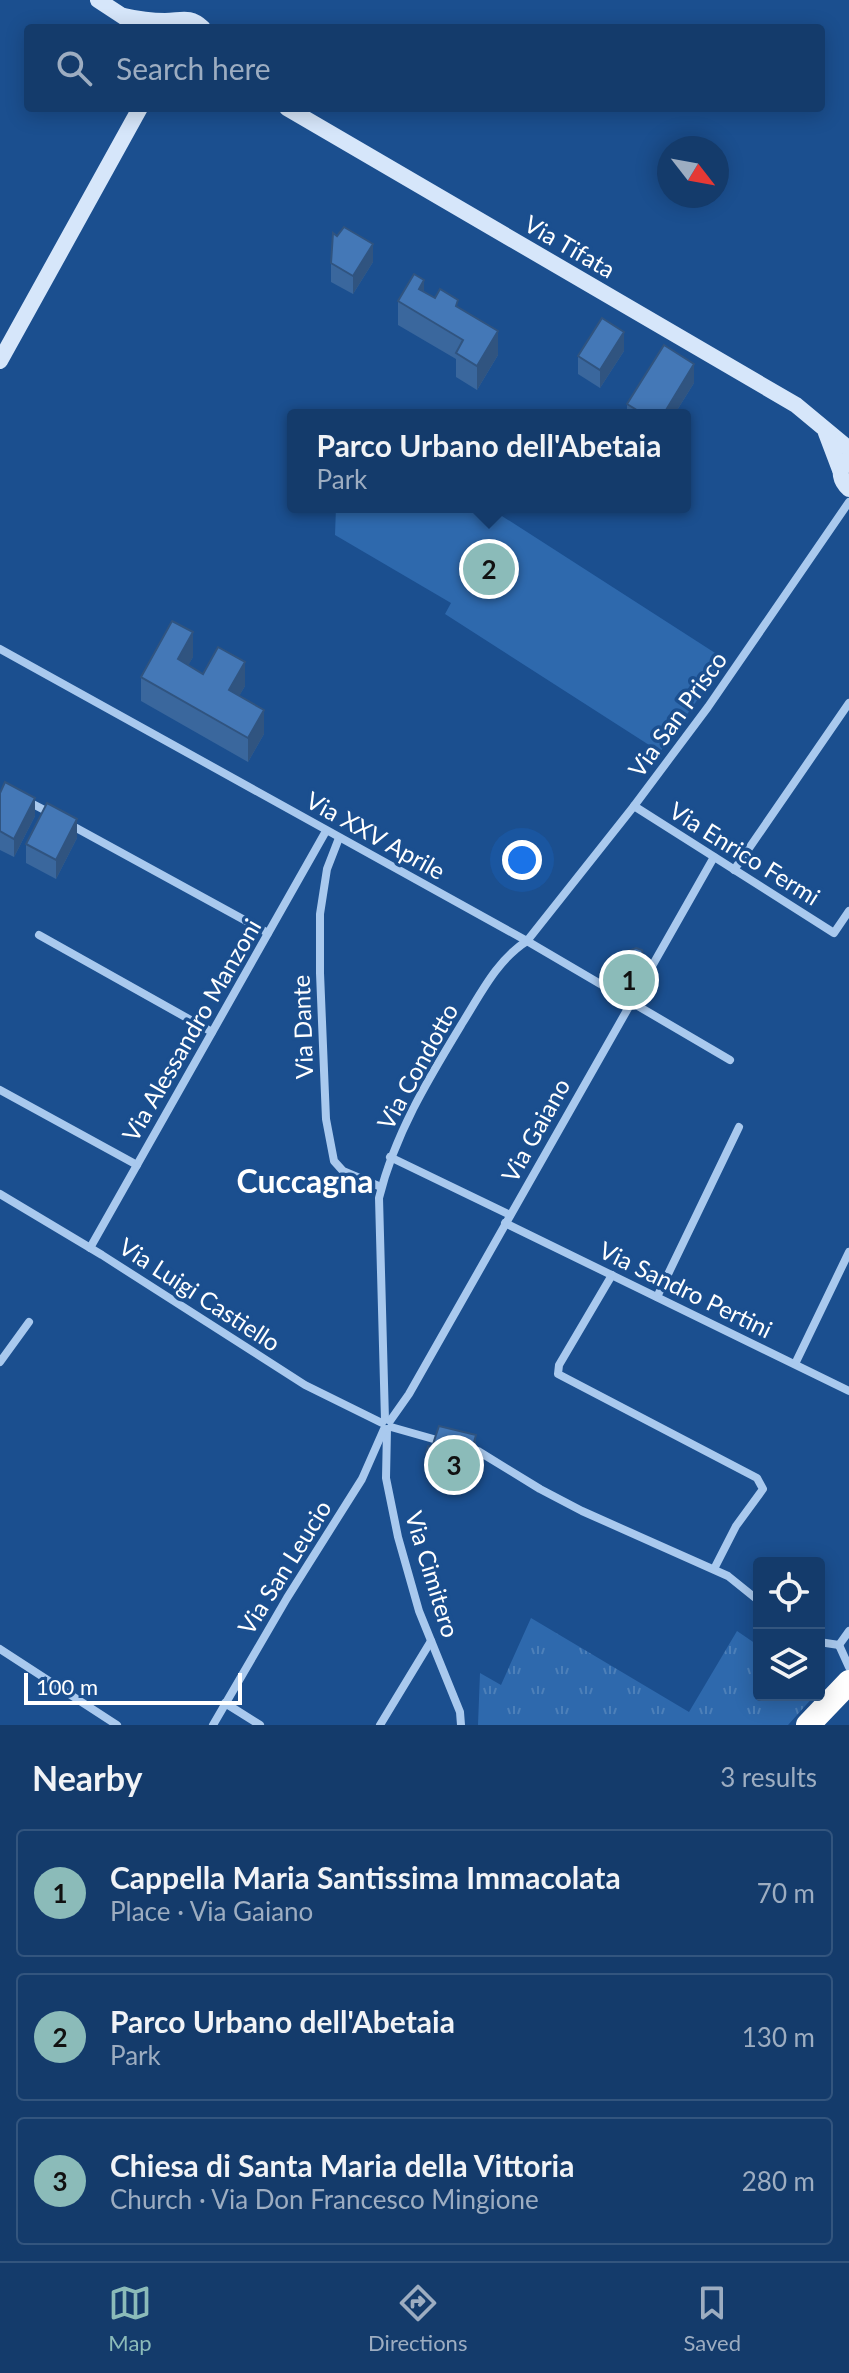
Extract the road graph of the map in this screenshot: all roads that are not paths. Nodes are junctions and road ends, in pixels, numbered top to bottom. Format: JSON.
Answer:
{"nodes":[{"id":1,"x":98,"y":0,"type":"edge"},
{"id":2,"x":124,"y":16,"type":"junction"},
{"id":3,"x":133,"y":24,"type":"edge"},
{"id":4,"x":161,"y":24,"type":"edge"},
{"id":5,"x":169,"y":24,"type":"edge"},
{"id":6,"x":198,"y":24,"type":"edge"},
{"id":7,"x":138,"y":112,"type":"edge"},
{"id":8,"x":294,"y":112,"type":"edge"},
{"id":9,"x":0,"y":361,"type":"edge"},
{"id":10,"x":826,"y":432,"type":"junction"},
{"id":11,"x":849,"y":449,"type":"edge"},
{"id":12,"x":845,"y":464,"type":"edge"},
{"id":13,"x":849,"y":489,"type":"edge"},
{"id":14,"x":849,"y":502,"type":"edge"},
{"id":15,"x":0,"y":649,"type":"edge"},
{"id":16,"x":849,"y":703,"type":"edge"},
{"id":17,"x":13,"y":793,"type":"edge"},
{"id":18,"x":634,"y":806,"type":"junction"},
{"id":19,"x":326,"y":831,"type":"junction"},
{"id":20,"x":339,"y":838,"type":"junction"},
{"id":21,"x":714,"y":857,"type":"junction"},
{"id":22,"x":734,"y":870,"type":"junction"},
{"id":23,"x":849,"y":911,"type":"edge"},
{"id":24,"x":268,"y":933,"type":"junction"},
{"id":25,"x":39,"y":935,"type":"dead end"},
{"id":26,"x":527,"y":941,"type":"junction"},
{"id":27,"x":630,"y":1001,"type":"junction"},
{"id":28,"x":212,"y":1032,"type":"junction"},
{"id":29,"x":730,"y":1060,"type":"dead end"},
{"id":30,"x":0,"y":1090,"type":"edge"},
{"id":31,"x":739,"y":1127,"type":"dead end"},
{"id":32,"x":390,"y":1157,"type":"junction"},
{"id":33,"x":137,"y":1165,"type":"junction"},
{"id":34,"x":381,"y":1187,"type":"junction"},
{"id":35,"x":0,"y":1194,"type":"edge"},
{"id":36,"x":508,"y":1219,"type":"junction"},
{"id":37,"x":90,"y":1248,"type":"junction"},
{"id":38,"x":849,"y":1252,"type":"edge"},
{"id":39,"x":612,"y":1275,"type":"junction"},
{"id":40,"x":657,"y":1297,"type":"junction"},
{"id":41,"x":29,"y":1322,"type":"dead end"},
{"id":42,"x":0,"y":1362,"type":"edge"},
{"id":43,"x":795,"y":1364,"type":"junction"},
{"id":44,"x":849,"y":1391,"type":"edge"},
{"id":45,"x":386,"y":1425,"type":"junction"},
{"id":46,"x":447,"y":1442,"type":"edge"},
{"id":47,"x":462,"y":1447,"type":"edge"},
{"id":48,"x":714,"y":1569,"type":"junction"},
{"id":49,"x":753,"y":1596,"type":"edge"},
{"id":50,"x":849,"y":1631,"type":"edge"},
{"id":51,"x":431,"y":1641,"type":"junction"},
{"id":52,"x":825,"y":1643,"type":"edge"},
{"id":53,"x":839,"y":1645,"type":"junction"},
{"id":54,"x":0,"y":1649,"type":"edge"},
{"id":55,"x":849,"y":1667,"type":"edge"},
{"id":56,"x":842,"y":1689,"type":"edge"},
{"id":57,"x":225,"y":1703,"type":"junction"},
{"id":58,"x":117,"y":1725,"type":"edge"},
{"id":59,"x":213,"y":1725,"type":"edge"},
{"id":60,"x":260,"y":1725,"type":"edge"},
{"id":61,"x":380,"y":1725,"type":"edge"},
{"id":62,"x":461,"y":1725,"type":"edge"},
{"id":63,"x":808,"y":1725,"type":"edge"}],
"edges":[{"from":1,"to":2,"type":"street"},
{"from":2,"to":3,"type":"street"},
{"from":2,"to":4,"type":"street"},
{"from":5,"to":6,"type":"street"},
{"from":7,"to":9,"type":"street"},
{"from":8,"to":10,"type":"street","name":"Via Tifata"},
{"from":10,"to":11,"type":"street","name":"Via Tifata"},
{"from":10,"to":12,"type":"street","name":"Via Tifata"},
{"from":12,"to":13,"type":"street","name":"Via Tifata"},
{"from":14,"to":18,"type":"street","name":"Via San Prisco"},
{"from":15,"to":19,"type":"street","name":"Via XXV Aprile"},
{"from":16,"to":22,"type":"street"},
{"from":17,"to":24,"type":"street"},
{"from":18,"to":21,"type":"street","name":"Via Enrico Fermi"},
{"from":18,"to":26,"type":"street","name":"Via San Prisco"},
{"from":19,"to":20,"type":"street","name":"Via XXV Aprile"},
{"from":19,"to":24,"type":"street","name":"Via Alessandro Manzoni"},
{"from":20,"to":26,"type":"street","name":"Via XXV Aprile"},
{"from":20,"to":34,"type":"street","name":"Via Dante"},
{"from":21,"to":22,"type":"street","name":"Via Enrico Fermi"},
{"from":21,"to":27,"type":"street","name":"Via Gaiano"},
{"from":22,"to":23,"type":"street","name":"Via Enrico Fermi"},
{"from":24,"to":28,"type":"street","name":"Via Alessandro Manzoni"},
{"from":25,"to":28,"type":"street"},
{"from":26,"to":27,"type":"street","name":"Via XXV Aprile"},
{"from":26,"to":32,"type":"street","name":"Via Condotto"},
{"from":27,"to":29,"type":"street","name":"Via XXV Aprile"},
{"from":27,"to":36,"type":"street","name":"Via Gaiano"},
{"from":28,"to":33,"type":"street","name":"Via Alessandro Manzoni"},
{"from":30,"to":33,"type":"street"},
{"from":31,"to":40,"type":"street"},
{"from":32,"to":34,"type":"street","name":"Via Condotto"},
{"from":32,"to":36,"type":"street","name":"Via Sandro Pertini"},
{"from":33,"to":37,"type":"street","name":"Via Alessandro Manzoni"},
{"from":34,"to":45,"type":"street","name":"Via Condotto"},
{"from":35,"to":37,"type":"street","name":"Via Luigi Castiello"},
{"from":36,"to":39,"type":"street","name":"Via Sandro Pertini"},
{"from":36,"to":45,"type":"street","name":"Via Gaiano"},
{"from":37,"to":45,"type":"street","name":"Via Luigi Castiello"},
{"from":38,"to":43,"type":"street"},
{"from":39,"to":40,"type":"street","name":"Via Sandro Pertini"},
{"from":39,"to":48,"type":"street"},
{"from":40,"to":43,"type":"street","name":"Via Sandro Pertini"},
{"from":41,"to":42,"type":"street"},
{"from":43,"to":44,"type":"street","name":"Via Sandro Pertini"},
{"from":45,"to":46,"type":"street","name":"Via Luigi Castiello"},
{"from":45,"to":51,"type":"street","name":"Via Cimitero"},
{"from":45,"to":57,"type":"street","name":"Via San Leucio"},
{"from":47,"to":48,"type":"street"},
{"from":48,"to":49,"type":"street"},
{"from":50,"to":53,"type":"street"},
{"from":51,"to":61,"type":"street"},
{"from":51,"to":62,"type":"street","name":"Via Cimitero"},
{"from":52,"to":53,"type":"street"},
{"from":53,"to":55,"type":"street"},
{"from":54,"to":58,"type":"street"},
{"from":56,"to":63,"type":"highway"},
{"from":57,"to":59,"type":"street","name":"Via San Leucio"},
{"from":57,"to":60,"type":"street"}]}
